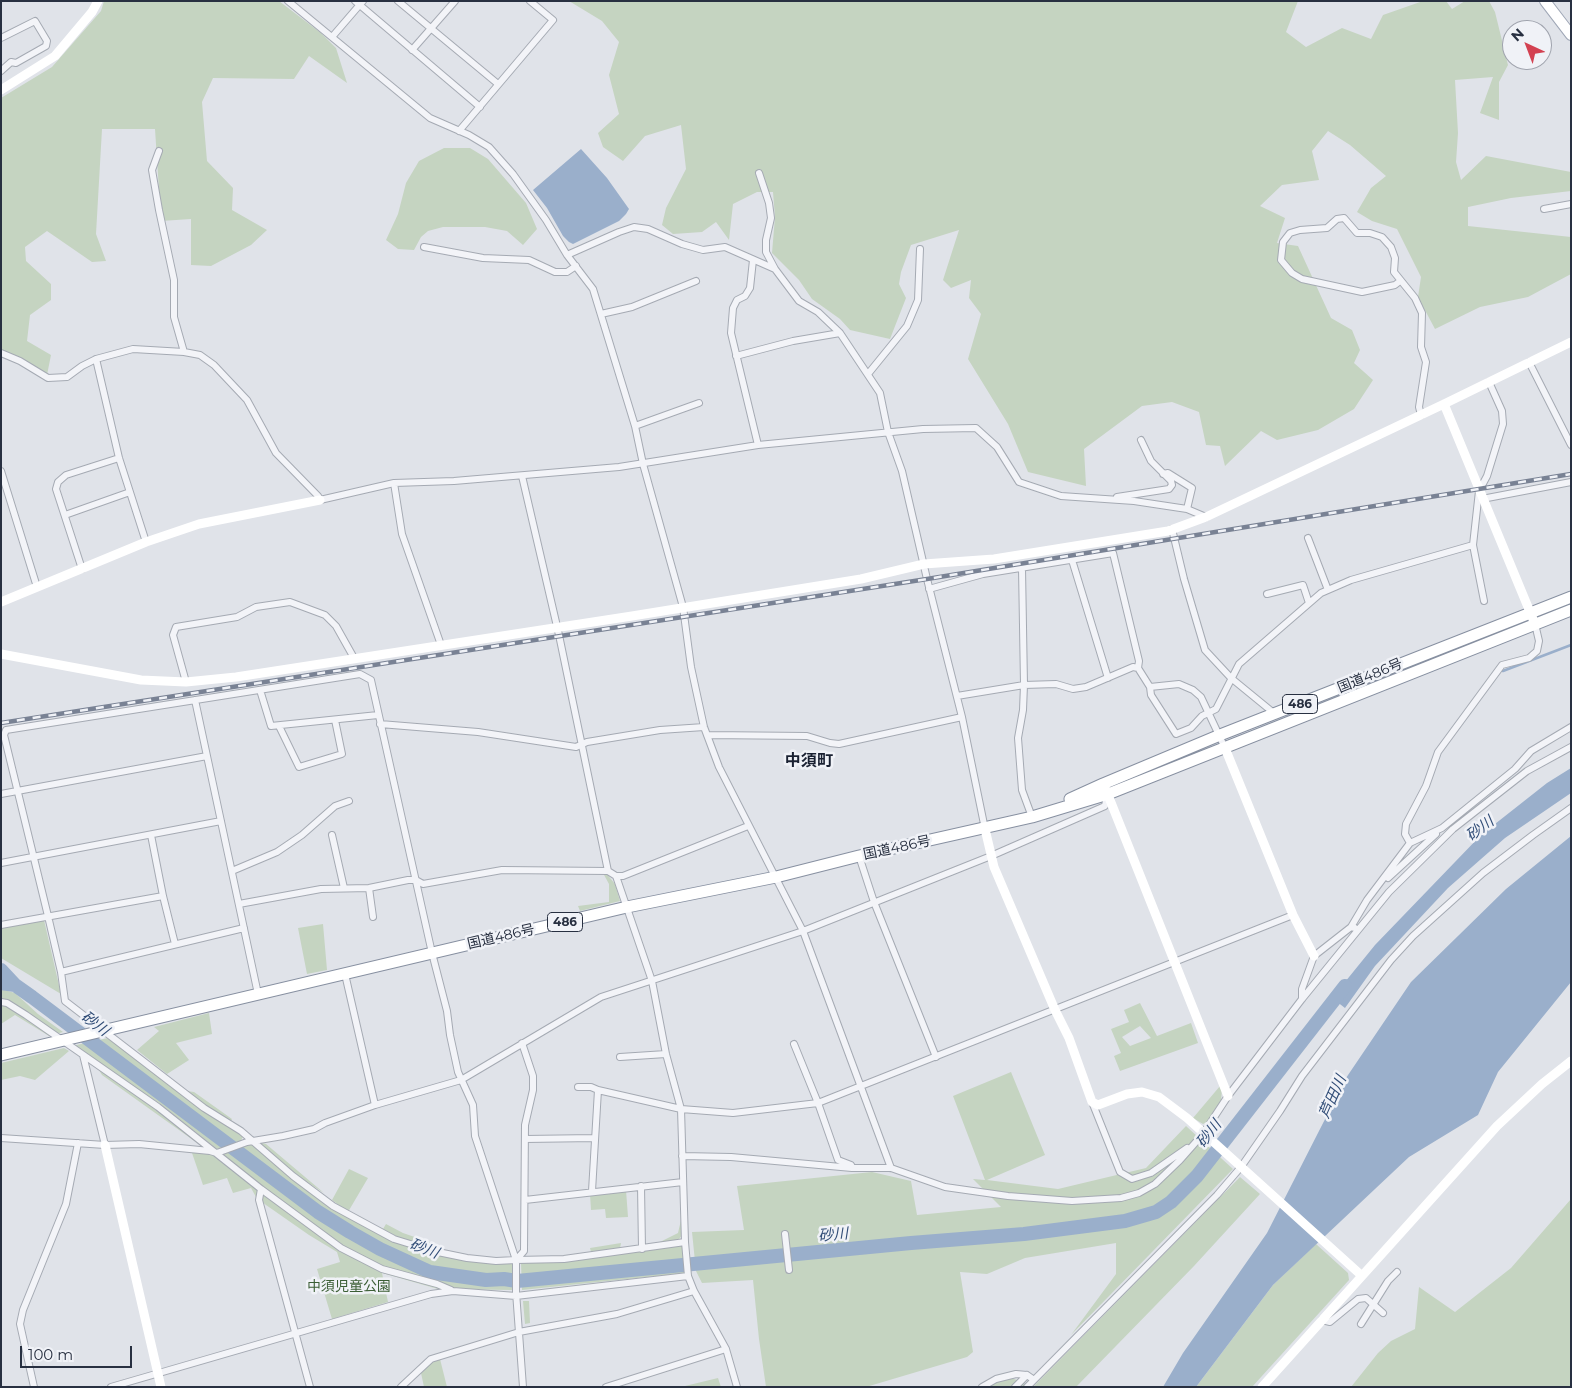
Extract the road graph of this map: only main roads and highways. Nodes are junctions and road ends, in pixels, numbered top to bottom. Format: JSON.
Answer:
{"nodes":[{"id":1,"x":1549,"y":3,"type":"edge"},
{"id":2,"x":1571,"y":35,"type":"edge"},
{"id":3,"x":1571,"y":597,"type":"edge"},
{"id":4,"x":1571,"y":610,"type":"edge"},
{"id":5,"x":1105,"y":789,"type":"junction"},
{"id":6,"x":1,"y":1055,"type":"edge"}],
"edges":[{"from":1,"to":2,"type":"main road"},
{"from":3,"to":5,"type":"highway","name":"国道486号","number":"486"},
{"from":4,"to":5,"type":"highway","name":"国道486号","number":"486"},
{"from":5,"to":6,"type":"highway","name":"国道486号","number":"486"}]}
